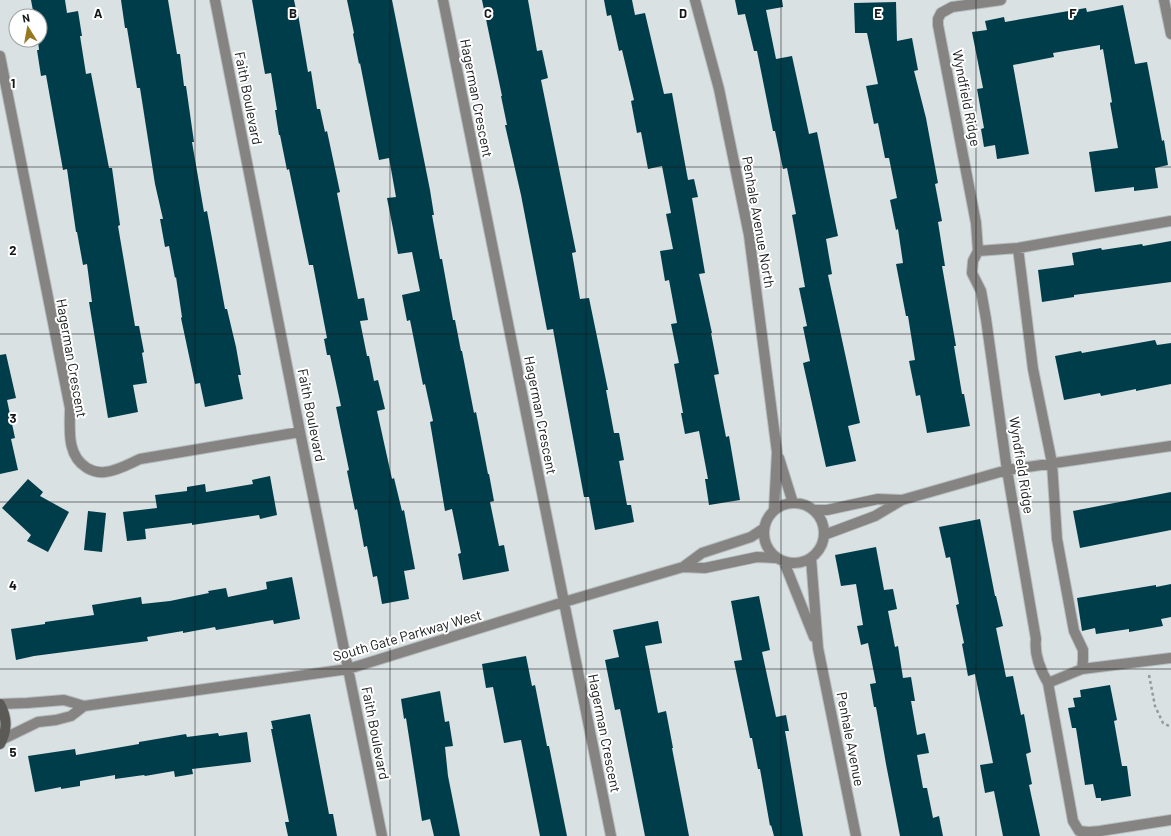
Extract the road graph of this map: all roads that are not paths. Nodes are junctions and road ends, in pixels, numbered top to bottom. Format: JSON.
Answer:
{"nodes":[{"id":1,"x":215,"y":0,"type":"edge"},
{"id":2,"x":443,"y":0,"type":"edge"},
{"id":3,"x":695,"y":0,"type":"edge"},
{"id":4,"x":1002,"y":0,"type":"edge"},
{"id":5,"x":1164,"y":0,"type":"edge"},
{"id":6,"x":1171,"y":34,"type":"edge"},
{"id":7,"x":0,"y":56,"type":"edge"},
{"id":8,"x":1171,"y":221,"type":"edge"},
{"id":9,"x":1018,"y":248,"type":"junction"},
{"id":10,"x":978,"y":251,"type":"junction"},
{"id":11,"x":300,"y":432,"type":"junction"},
{"id":12,"x":1171,"y":446,"type":"edge"},
{"id":13,"x":777,"y":452,"type":"junction"},
{"id":14,"x":1052,"y":463,"type":"junction"},
{"id":15,"x":1008,"y":470,"type":"junction"},
{"id":16,"x":902,"y":500,"type":"junction"},
{"id":17,"x":794,"y":503,"type":"junction"},
{"id":18,"x":774,"y":510,"type":"junction"},
{"id":19,"x":813,"y":510,"type":"junction"},
{"id":20,"x":764,"y":529,"type":"junction"},
{"id":21,"x":824,"y":535,"type":"junction"},
{"id":22,"x":811,"y":558,"type":"junction"},
{"id":23,"x":780,"y":560,"type":"junction"},
{"id":24,"x":683,"y":567,"type":"junction"},
{"id":25,"x":564,"y":602,"type":"junction"},
{"id":26,"x":818,"y":648,"type":"junction"},
{"id":27,"x":1171,"y":658,"type":"edge"},
{"id":28,"x":348,"y":669,"type":"junction"},
{"id":29,"x":1082,"y":670,"type":"junction"},
{"id":30,"x":1048,"y":683,"type":"junction"},
{"id":31,"x":0,"y":704,"type":"edge"},
{"id":32,"x":84,"y":706,"type":"junction"},
{"id":33,"x":2,"y":741,"type":"edge"},
{"id":34,"x":1171,"y":820,"type":"edge"},
{"id":35,"x":382,"y":836,"type":"edge"},
{"id":36,"x":611,"y":836,"type":"edge"},
{"id":37,"x":856,"y":836,"type":"edge"}],
"edges":[{"from":1,"to":11,"type":"street","name":"Faith Boulevard"},
{"from":2,"to":25,"type":"street","name":"Hagerman Crescent"},
{"from":3,"to":13,"type":"street","name":"Penhale Avenue North"},
{"from":4,"to":10,"type":"street","name":"Wyndfield Ridge"},
{"from":5,"to":6,"type":"street"},
{"from":7,"to":11,"type":"street","name":"Hagerman Crescent"},
{"from":8,"to":9,"type":"street"},
{"from":9,"to":10,"type":"street"},
{"from":9,"to":14,"type":"street","name":"Wyndfield Ridge"},
{"from":10,"to":15,"type":"street","name":"Wyndfield Ridge"},
{"from":11,"to":28,"type":"street","name":"Faith Boulevard"},
{"from":12,"to":14,"type":"street"},
{"from":13,"to":17,"type":"street","name":"Penhale Avenue North"},
{"from":13,"to":18,"type":"street","name":"Penhale Avenue North"},
{"from":14,"to":15,"type":"street"},
{"from":14,"to":29,"type":"street","name":"Wyndfield Ridge"},
{"from":15,"to":16,"type":"street"},
{"from":15,"to":30,"type":"street","name":"Wyndfield Ridge"},
{"from":16,"to":19,"type":"street"},
{"from":16,"to":21,"type":"street"},
{"from":17,"to":18,"type":"street"},
{"from":17,"to":19,"type":"street"},
{"from":18,"to":20,"type":"street"},
{"from":19,"to":21,"type":"street"},
{"from":20,"to":23,"type":"street"},
{"from":20,"to":24,"type":"street","name":"South Gate Parkway West"},
{"from":21,"to":22,"type":"street"},
{"from":22,"to":23,"type":"street"},
{"from":22,"to":26,"type":"street","name":"Penhale Avenue"},
{"from":23,"to":24,"type":"street","name":"South Gate Parkway West"},
{"from":23,"to":26,"type":"street","name":"Penhale Avenue"},
{"from":24,"to":25,"type":"street","name":"South Gate Parkway West"},
{"from":25,"to":28,"type":"street","name":"South Gate Parkway West"},
{"from":25,"to":36,"type":"street","name":"Hagerman Crescent"},
{"from":26,"to":37,"type":"street","name":"Penhale Avenue"},
{"from":27,"to":29,"type":"street"},
{"from":28,"to":32,"type":"street","name":"South Gate Parkway West"},
{"from":28,"to":35,"type":"street","name":"Faith Boulevard"},
{"from":29,"to":30,"type":"street"},
{"from":30,"to":34,"type":"street","name":"Wyndfield Ridge"},
{"from":31,"to":32,"type":"street","name":"South Gate Parkway West"},
{"from":31,"to":33,"type":"main road"},
{"from":32,"to":33,"type":"street","name":"South Gate Parkway West"}]}
